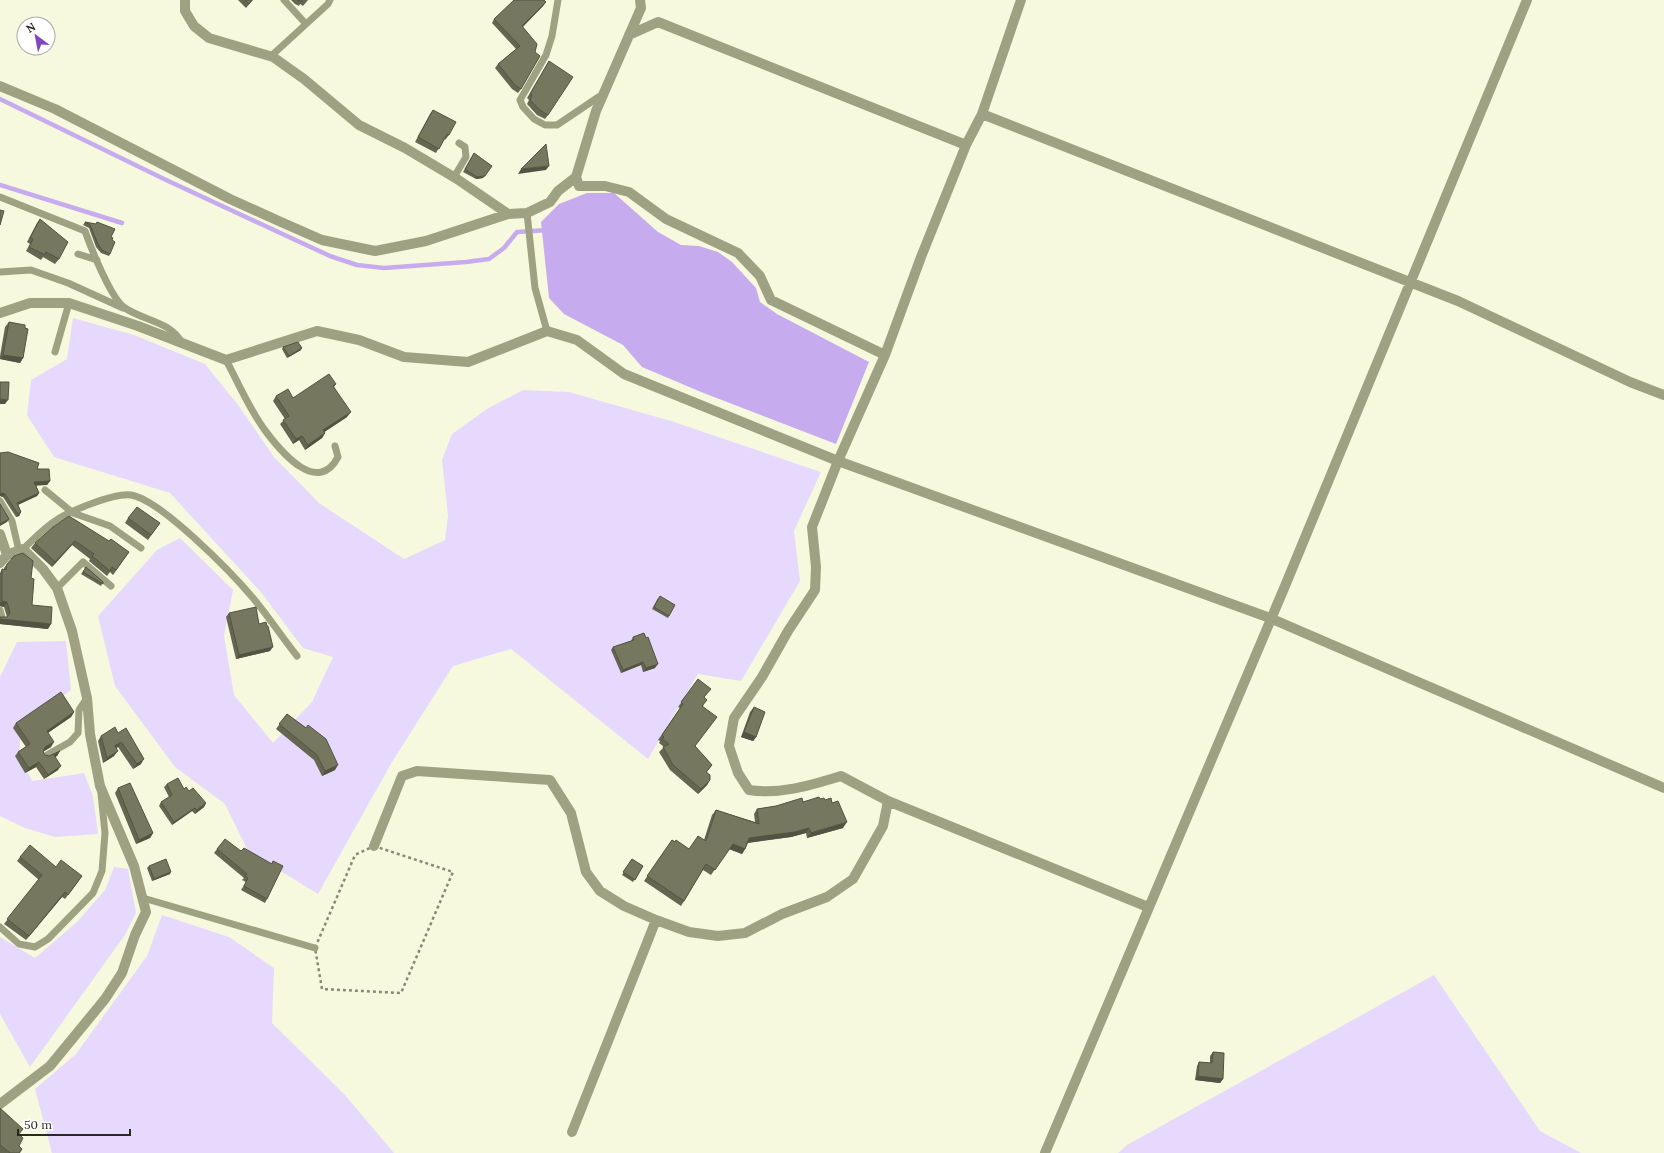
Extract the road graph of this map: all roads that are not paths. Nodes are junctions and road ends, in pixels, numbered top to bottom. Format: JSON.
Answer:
{"nodes":[{"id":1,"x":185,"y":0,"type":"edge"},
{"id":2,"x":284,"y":0,"type":"edge"},
{"id":3,"x":330,"y":0,"type":"edge"},
{"id":4,"x":558,"y":0,"type":"edge"},
{"id":5,"x":640,"y":0,"type":"edge"},
{"id":6,"x":1021,"y":0,"type":"edge"},
{"id":7,"x":1527,"y":0,"type":"edge"},
{"id":8,"x":306,"y":24,"type":"junction"},
{"id":9,"x":629,"y":35,"type":"junction"},
{"id":10,"x":270,"y":56,"type":"junction"},
{"id":11,"x":0,"y":86,"type":"edge"},
{"id":12,"x":603,"y":94,"type":"junction"},
{"id":13,"x":982,"y":114,"type":"junction"},
{"id":14,"x":459,"y":143,"type":"dead end"},
{"id":15,"x":966,"y":145,"type":"junction"},
{"id":16,"x":454,"y":177,"type":"junction"},
{"id":17,"x":576,"y":177,"type":"junction"},
{"id":18,"x":0,"y":198,"type":"edge"},
{"id":19,"x":527,"y":213,"type":"junction"},
{"id":20,"x":508,"y":214,"type":"junction"},
{"id":21,"x":78,"y":254,"type":"dead end"},
{"id":22,"x":97,"y":260,"type":"junction"},
{"id":23,"x":0,"y":272,"type":"edge"},
{"id":24,"x":1411,"y":283,"type":"junction"},
{"id":25,"x":69,"y":303,"type":"junction"},
{"id":26,"x":123,"y":308,"type":"junction"},
{"id":27,"x":0,"y":313,"type":"edge"},
{"id":28,"x":548,"y":331,"type":"junction"},
{"id":29,"x":182,"y":343,"type":"junction"},
{"id":30,"x":55,"y":352,"type":"dead end"},
{"id":31,"x":885,"y":355,"type":"junction"},
{"id":32,"x":226,"y":360,"type":"junction"},
{"id":33,"x":1664,"y":395,"type":"edge"},
{"id":34,"x":335,"y":446,"type":"dead end"},
{"id":35,"x":838,"y":461,"type":"junction"},
{"id":36,"x":45,"y":490,"type":"dead end"},
{"id":37,"x":0,"y":501,"type":"edge"},
{"id":38,"x":73,"y":513,"type":"junction"},
{"id":39,"x":0,"y":534,"type":"edge"},
{"id":40,"x":141,"y":548,"type":"dead end"},
{"id":41,"x":21,"y":550,"type":"junction"},
{"id":42,"x":3,"y":559,"type":"edge"},
{"id":43,"x":111,"y":586,"type":"dead end"},
{"id":44,"x":57,"y":588,"type":"junction"},
{"id":45,"x":0,"y":610,"type":"edge"},
{"id":46,"x":0,"y":618,"type":"edge"},
{"id":47,"x":1270,"y":618,"type":"junction"},
{"id":48,"x":297,"y":656,"type":"dead end"},
{"id":49,"x":87,"y":698,"type":"junction"},
{"id":50,"x":45,"y":756,"type":"edge"},
{"id":51,"x":100,"y":786,"type":"junction"},
{"id":52,"x":1664,"y":788,"type":"edge"},
{"id":53,"x":888,"y":801,"type":"junction"},
{"id":54,"x":374,"y":846,"type":"road end"},
{"id":55,"x":143,"y":898,"type":"junction"},
{"id":56,"x":1148,"y":907,"type":"junction"},
{"id":57,"x":656,"y":920,"type":"junction"},
{"id":58,"x":0,"y":927,"type":"edge"},
{"id":59,"x":315,"y":948,"type":"road end"},
{"id":60,"x":0,"y":1104,"type":"edge"},
{"id":61,"x":572,"y":1132,"type":"dead end"},
{"id":62,"x":1045,"y":1153,"type":"edge"}],
"edges":[{"from":1,"to":10,"type":"street"},
{"from":2,"to":8,"type":"lane"},
{"from":3,"to":8,"type":"lane"},
{"from":4,"to":12,"type":"lane"},
{"from":5,"to":9,"type":"street"},
{"from":6,"to":13,"type":"street"},
{"from":7,"to":24,"type":"street"},
{"from":8,"to":10,"type":"lane"},
{"from":9,"to":12,"type":"street"},
{"from":9,"to":15,"type":"street"},
{"from":10,"to":16,"type":"street"},
{"from":11,"to":20,"type":"street"},
{"from":12,"to":17,"type":"street"},
{"from":13,"to":15,"type":"street"},
{"from":13,"to":24,"type":"street"},
{"from":14,"to":16,"type":"lane"},
{"from":15,"to":31,"type":"street"},
{"from":16,"to":20,"type":"street"},
{"from":17,"to":19,"type":"street"},
{"from":17,"to":31,"type":"street"},
{"from":18,"to":22,"type":"lane"},
{"from":19,"to":20,"type":"street"},
{"from":19,"to":28,"type":"lane"},
{"from":21,"to":22,"type":"lane"},
{"from":22,"to":26,"type":"lane"},
{"from":23,"to":26,"type":"lane"},
{"from":24,"to":33,"type":"street"},
{"from":24,"to":47,"type":"street"},
{"from":25,"to":27,"type":"street"},
{"from":25,"to":29,"type":"street"},
{"from":25,"to":30,"type":"lane"},
{"from":26,"to":29,"type":"lane"},
{"from":28,"to":32,"type":"street"},
{"from":28,"to":35,"type":"street"},
{"from":29,"to":32,"type":"street"},
{"from":31,"to":35,"type":"street"},
{"from":32,"to":34,"type":"lane"},
{"from":35,"to":47,"type":"street"},
{"from":35,"to":53,"type":"street"},
{"from":36,"to":38,"type":"lane"},
{"from":37,"to":41,"type":"lane"},
{"from":38,"to":40,"type":"lane"},
{"from":38,"to":41,"type":"lane"},
{"from":38,"to":48,"type":"lane"},
{"from":39,"to":42,"type":"street"},
{"from":41,"to":42,"type":"street"},
{"from":41,"to":44,"type":"street"},
{"from":43,"to":44,"type":"lane"},
{"from":44,"to":49,"type":"street"},
{"from":45,"to":46,"type":"lane"},
{"from":47,"to":52,"type":"street"},
{"from":47,"to":56,"type":"street"},
{"from":49,"to":50,"type":"lane"},
{"from":49,"to":51,"type":"street"},
{"from":51,"to":55,"type":"street"},
{"from":51,"to":58,"type":"lane"},
{"from":53,"to":56,"type":"street"},
{"from":53,"to":57,"type":"street"},
{"from":54,"to":57,"type":"street"},
{"from":55,"to":59,"type":"lane"},
{"from":55,"to":60,"type":"street"},
{"from":56,"to":62,"type":"street"},
{"from":57,"to":61,"type":"street"}]}
